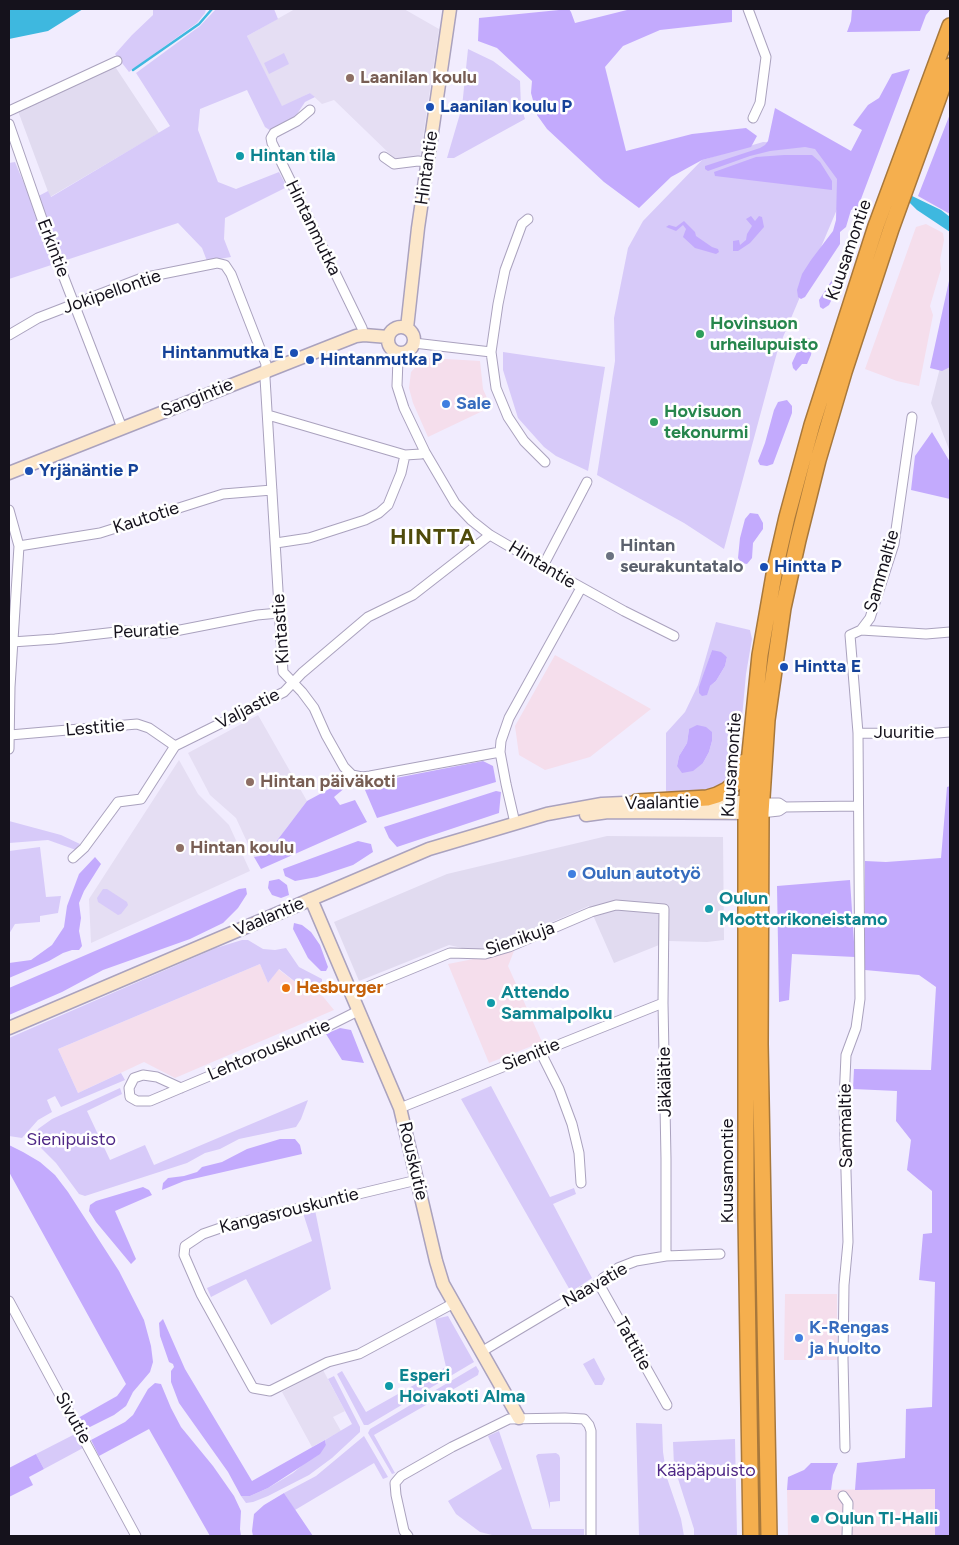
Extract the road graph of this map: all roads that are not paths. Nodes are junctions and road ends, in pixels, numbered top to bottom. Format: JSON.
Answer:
{"nodes":[{"id":1,"x":450,"y":9,"type":"edge"},
{"id":2,"x":748,"y":9,"type":"edge"},
{"id":3,"x":950,"y":26,"type":"edge"},
{"id":4,"x":117,"y":61,"type":"dead end"},
{"id":5,"x":950,"y":66,"type":"edge"},
{"id":6,"x":310,"y":110,"type":"dead end"},
{"id":7,"x":9,"y":111,"type":"edge"},
{"id":8,"x":753,"y":118,"type":"dead end"},
{"id":9,"x":9,"y":124,"type":"edge"},
{"id":10,"x":384,"y":157,"type":"dead end"},
{"id":11,"x":428,"y":162,"type":"junction"},
{"id":12,"x":528,"y":219,"type":"dead end"},
{"id":13,"x":74,"y":303,"type":"junction"},
{"id":14,"x":406,"y":328,"type":"junction"},
{"id":15,"x":9,"y":335,"type":"edge"},
{"id":16,"x":364,"y":335,"type":"junction"},
{"id":17,"x":388,"y":337,"type":"junction"},
{"id":18,"x":414,"y":343,"type":"junction"},
{"id":19,"x":491,"y":352,"type":"junction"},
{"id":20,"x":400,"y":353,"type":"junction"},
{"id":21,"x":266,"y":371,"type":"junction"},
{"id":22,"x":268,"y":415,"type":"junction"},
{"id":23,"x":912,"y":417,"type":"dead end"},
{"id":24,"x":122,"y":428,"type":"junction"},
{"id":25,"x":425,"y":452,"type":"junction"},
{"id":26,"x":405,"y":455,"type":"junction"},
{"id":27,"x":545,"y":462,"type":"dead end"},
{"id":28,"x":9,"y":473,"type":"edge"},
{"id":29,"x":587,"y":482,"type":"dead end"},
{"id":30,"x":272,"y":490,"type":"junction"},
{"id":31,"x":9,"y":510,"type":"edge"},
{"id":32,"x":490,"y":535,"type":"junction"},
{"id":33,"x":276,"y":543,"type":"junction"},
{"id":34,"x":19,"y":546,"type":"junction"},
{"id":35,"x":543,"y":566,"type":"junction"},
{"id":36,"x":581,"y":588,"type":"junction"},
{"id":37,"x":278,"y":613,"type":"junction"},
{"id":38,"x":861,"y":630,"type":"junction"},
{"id":39,"x":950,"y":632,"type":"edge"},
{"id":40,"x":674,"y":636,"type":"dead end"},
{"id":41,"x":12,"y":642,"type":"junction"},
{"id":42,"x":293,"y":683,"type":"junction"},
{"id":43,"x":950,"y":732,"type":"edge"},
{"id":44,"x":858,"y":733,"type":"junction"},
{"id":45,"x":10,"y":735,"type":"edge"},
{"id":46,"x":175,"y":746,"type":"junction"},
{"id":47,"x":9,"y":749,"type":"edge"},
{"id":48,"x":500,"y":752,"type":"junction"},
{"id":49,"x":750,"y":753,"type":"junction"},
{"id":50,"x":637,"y":802,"type":"junction"},
{"id":51,"x":858,"y":806,"type":"junction"},
{"id":52,"x":754,"y":808,"type":"junction"},
{"id":53,"x":534,"y":818,"type":"junction"},
{"id":54,"x":515,"y":823,"type":"junction"},
{"id":55,"x":74,"y":858,"type":"dead end"},
{"id":56,"x":310,"y":899,"type":"junction"},
{"id":57,"x":664,"y":909,"type":"joint"},
{"id":58,"x":350,"y":994,"type":"junction"},
{"id":59,"x":663,"y":1003,"type":"junction"},
{"id":60,"x":358,"y":1011,"type":"junction"},
{"id":61,"x":9,"y":1028,"type":"edge"},
{"id":62,"x":539,"y":1052,"type":"junction"},
{"id":63,"x":181,"y":1088,"type":"junction"},
{"id":64,"x":400,"y":1108,"type":"junction"},
{"id":65,"x":417,"y":1180,"type":"junction"},
{"id":66,"x":581,"y":1183,"type":"dead end"},
{"id":67,"x":720,"y":1254,"type":"dead end"},
{"id":68,"x":666,"y":1256,"type":"junction"},
{"id":69,"x":599,"y":1284,"type":"junction"},
{"id":70,"x":9,"y":1301,"type":"edge"},
{"id":71,"x":454,"y":1303,"type":"junction"},
{"id":72,"x":481,"y":1352,"type":"junction"},
{"id":73,"x":667,"y":1405,"type":"dead end"},
{"id":74,"x":519,"y":1418,"type":"junction"},
{"id":75,"x":845,"y":1448,"type":"dead end"},
{"id":76,"x":843,"y":1496,"type":"dead end"},
{"id":77,"x":136,"y":1536,"type":"edge"},
{"id":78,"x":408,"y":1536,"type":"edge"},
{"id":79,"x":591,"y":1536,"type":"edge"},
{"id":80,"x":751,"y":1536,"type":"edge"},
{"id":81,"x":769,"y":1536,"type":"edge"},
{"id":82,"x":847,"y":1536,"type":"edge"}],
"edges":[{"from":1,"to":11,"type":"street","name":"Hintantie"},
{"from":2,"to":8,"type":"street"},
{"from":3,"to":49,"type":"highway","name":"Kuusamontie"},
{"from":4,"to":7,"type":"street"},
{"from":5,"to":52,"type":"highway","name":"Kuusamontie"},
{"from":6,"to":16,"type":"street","name":"Hintanmutka"},
{"from":9,"to":13,"type":"street","name":"Erkintie"},
{"from":10,"to":11,"type":"street"},
{"from":11,"to":14,"type":"street","name":"Hintantie"},
{"from":12,"to":19,"type":"street"},
{"from":13,"to":15,"type":"street","name":"Jokipellontie"},
{"from":13,"to":21,"type":"street","name":"Jokipellontie"},
{"from":13,"to":24,"type":"street","name":"Erkintie"},
{"from":14,"to":17,"type":"street"},
{"from":14,"to":18,"type":"street"},
{"from":16,"to":17,"type":"street","name":"Sangintie"},
{"from":16,"to":21,"type":"street","name":"Sangintie"},
{"from":17,"to":20,"type":"street"},
{"from":18,"to":19,"type":"street"},
{"from":18,"to":20,"type":"street"},
{"from":19,"to":27,"type":"street"},
{"from":20,"to":25,"type":"street","name":"Hintantie"},
{"from":21,"to":22,"type":"street","name":"Kintastie"},
{"from":21,"to":24,"type":"street","name":"Sangintie"},
{"from":22,"to":26,"type":"street"},
{"from":22,"to":30,"type":"street","name":"Kintastie"},
{"from":23,"to":38,"type":"street","name":"Sammaltie"},
{"from":24,"to":28,"type":"street","name":"Sangintie"},
{"from":25,"to":26,"type":"street"},
{"from":25,"to":32,"type":"street","name":"Hintantie"},
{"from":26,"to":33,"type":"street"},
{"from":29,"to":35,"type":"street"},
{"from":30,"to":33,"type":"street","name":"Kintastie"},
{"from":30,"to":34,"type":"street","name":"Kautotie"},
{"from":31,"to":34,"type":"street"},
{"from":32,"to":35,"type":"street","name":"Hintantie"},
{"from":32,"to":42,"type":"street","name":"Valjastie"},
{"from":33,"to":37,"type":"street","name":"Kintastie"},
{"from":34,"to":41,"type":"street"},
{"from":35,"to":36,"type":"street","name":"Hintantie"},
{"from":36,"to":40,"type":"street"},
{"from":36,"to":48,"type":"street","name":"Hintantie"},
{"from":37,"to":41,"type":"street","name":"Peuratie"},
{"from":37,"to":42,"type":"street","name":"Kintastie"},
{"from":38,"to":39,"type":"street"},
{"from":38,"to":44,"type":"street","name":"Sammaltie"},
{"from":41,"to":45,"type":"street"},
{"from":42,"to":46,"type":"street","name":"Valjastie"},
{"from":42,"to":48,"type":"street","name":"Kintastie"},
{"from":43,"to":44,"type":"street","name":"Juuritie"},
{"from":44,"to":51,"type":"street","name":"Sammaltie"},
{"from":45,"to":46,"type":"street","name":"Lestitie"},
{"from":45,"to":47,"type":"street"},
{"from":46,"to":55,"type":"street"},
{"from":48,"to":54,"type":"street","name":"Hintantie"},
{"from":49,"to":50,"type":"highway"},
{"from":49,"to":52,"type":"highway","name":"Kuusamontie"},
{"from":50,"to":52,"type":"street","name":"Vaalantie"},
{"from":50,"to":53,"type":"street","name":"Vaalantie"},
{"from":51,"to":52,"type":"street"},
{"from":51,"to":75,"type":"street","name":"Sammaltie"},
{"from":52,"to":53,"type":"street","name":"Vaalantie"},
{"from":52,"to":80,"type":"highway","name":"Kuusamontie"},
{"from":52,"to":81,"type":"highway","name":"Kuusamontie"},
{"from":53,"to":54,"type":"street","name":"Vaalantie"},
{"from":54,"to":56,"type":"street","name":"Vaalantie"},
{"from":56,"to":58,"type":"street","name":"Rouskutie"},
{"from":56,"to":61,"type":"street","name":"Vaalantie"},
{"from":57,"to":58,"type":"street","name":"Sienikuja"},
{"from":57,"to":59,"type":"street","name":"Jäkälätie"},
{"from":58,"to":60,"type":"street","name":"Rouskutie"},
{"from":59,"to":62,"type":"street","name":"Sienitie"},
{"from":59,"to":68,"type":"street","name":"Jäkälätie"},
{"from":60,"to":63,"type":"street","name":"Lehtorouskuntie"},
{"from":60,"to":64,"type":"street","name":"Rouskutie"},
{"from":62,"to":64,"type":"street","name":"Sienitie"},
{"from":62,"to":66,"type":"street"},
{"from":63,"to":63,"type":"street","name":"Lehtorouskuntie"},
{"from":64,"to":65,"type":"street","name":"Rouskutie"},
{"from":65,"to":71,"type":"street","name":"Rouskutie"},
{"from":65,"to":71,"type":"street","name":"Kangasrouskuntie"},
{"from":67,"to":68,"type":"street","name":"Naavatie"},
{"from":68,"to":69,"type":"street","name":"Naavatie"},
{"from":69,"to":72,"type":"street","name":"Naavatie"},
{"from":69,"to":73,"type":"street","name":"Tattitie"},
{"from":70,"to":77,"type":"street","name":"Sivutie"},
{"from":71,"to":72,"type":"street","name":"Rouskutie"},
{"from":72,"to":74,"type":"street","name":"Rouskutie"},
{"from":74,"to":78,"type":"street"},
{"from":74,"to":79,"type":"street"},
{"from":76,"to":82,"type":"street"}]}
